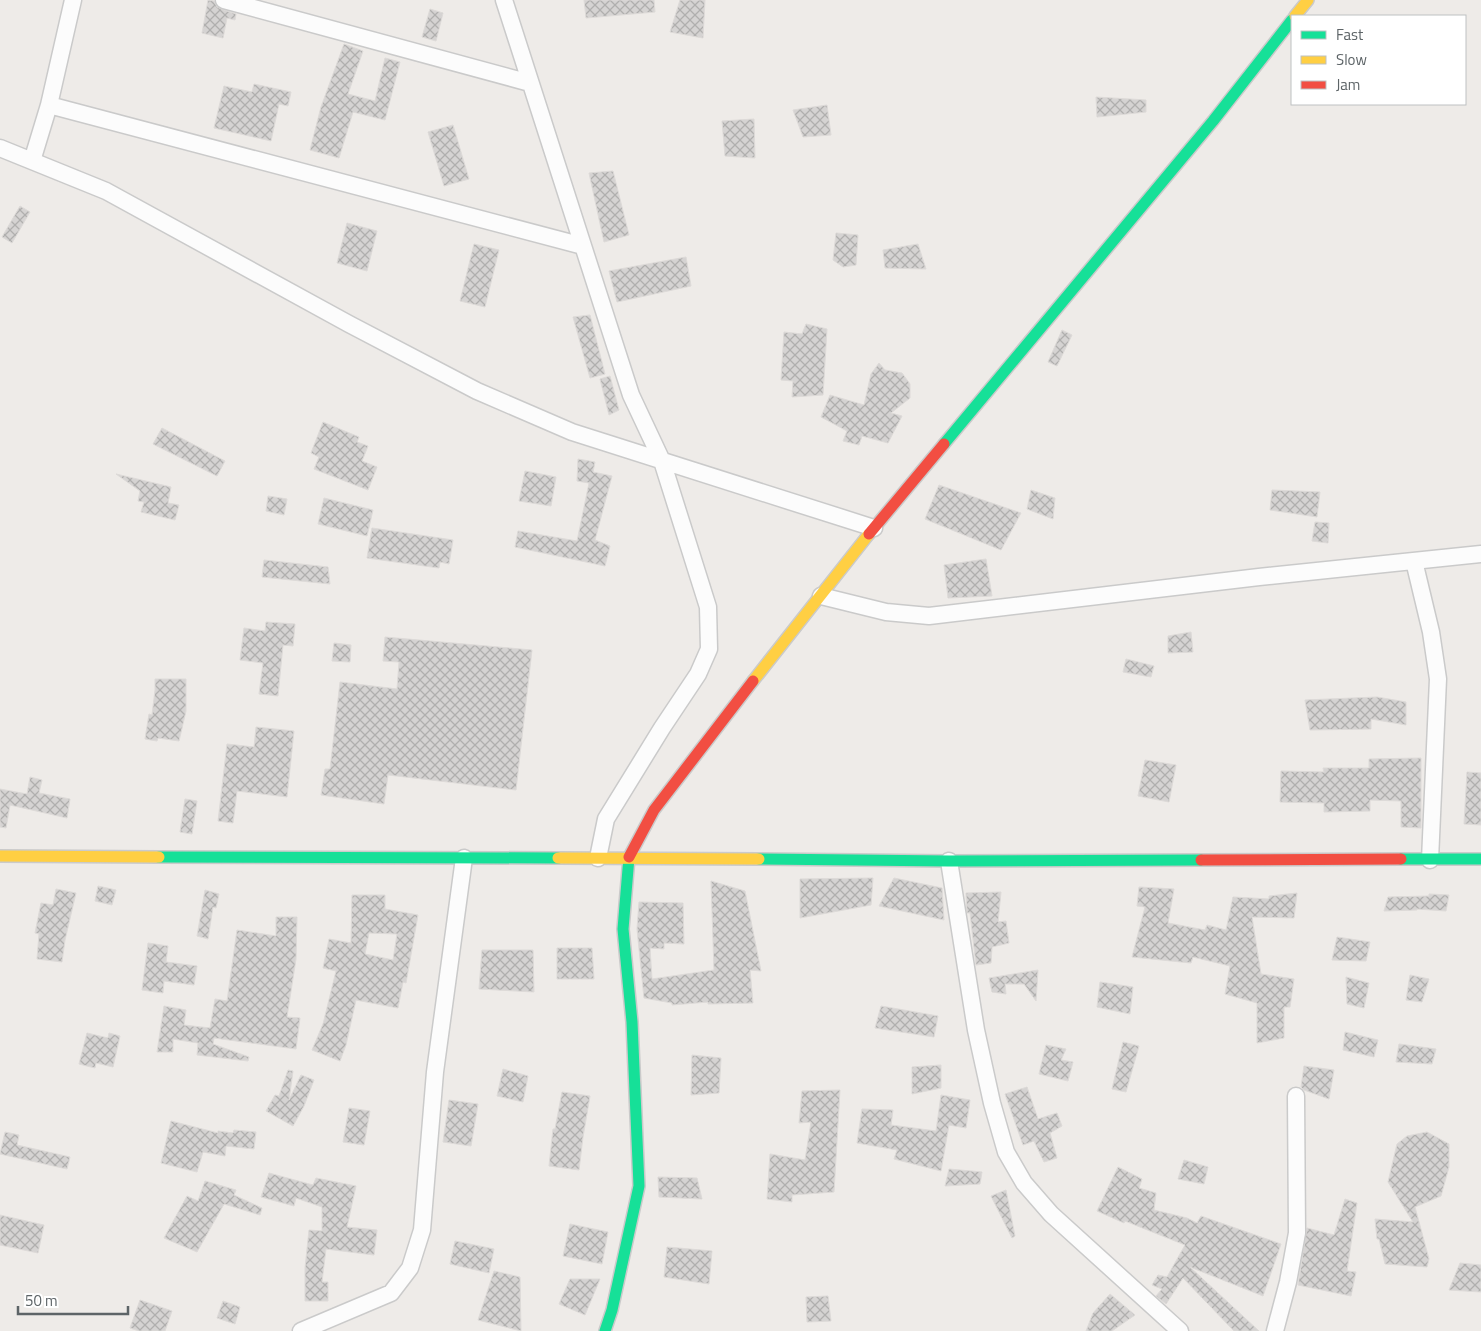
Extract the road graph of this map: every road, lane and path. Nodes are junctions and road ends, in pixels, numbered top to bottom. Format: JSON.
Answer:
{"nodes":[{"id":1,"x":73,"y":0,"type":"edge"},
{"id":2,"x":224,"y":0,"type":"edge"},
{"id":3,"x":504,"y":0,"type":"edge"},
{"id":4,"x":1308,"y":0,"type":"edge"},
{"id":5,"x":1297,"y":15,"type":"edge"},
{"id":6,"x":1291,"y":21,"type":"edge"},
{"id":7,"x":530,"y":83,"type":"junction"},
{"id":8,"x":49,"y":105,"type":"junction"},
{"id":9,"x":0,"y":148,"type":"edge"},
{"id":10,"x":32,"y":161,"type":"junction"},
{"id":11,"x":583,"y":246,"type":"junction"},
{"id":12,"x":662,"y":461,"type":"junction"},
{"id":13,"x":874,"y":528,"type":"junction"},
{"id":14,"x":1481,"y":554,"type":"edge"},
{"id":15,"x":1414,"y":561,"type":"junction"},
{"id":16,"x":821,"y":596,"type":"junction"},
{"id":17,"x":0,"y":856,"type":"edge"},
{"id":18,"x":464,"y":858,"type":"junction"},
{"id":19,"x":598,"y":858,"type":"junction"},
{"id":20,"x":629,"y":858,"type":"junction"},
{"id":21,"x":1481,"y":859,"type":"edge"},
{"id":22,"x":1430,"y":860,"type":"junction"},
{"id":23,"x":949,"y":861,"type":"junction"},
{"id":24,"x":1296,"y":1096,"type":"dead end"},
{"id":25,"x":301,"y":1331,"type":"edge"},
{"id":26,"x":605,"y":1331,"type":"edge"},
{"id":27,"x":1180,"y":1331,"type":"edge"},
{"id":28,"x":1275,"y":1331,"type":"edge"}],
"edges":[{"from":1,"to":8,"type":"street"},
{"from":2,"to":7,"type":"street"},
{"from":3,"to":7,"type":"street"},
{"from":4,"to":5,"type":"street"},
{"from":6,"to":13,"type":"street"},
{"from":7,"to":11,"type":"street"},
{"from":8,"to":10,"type":"street"},
{"from":8,"to":11,"type":"street"},
{"from":9,"to":10,"type":"street"},
{"from":10,"to":12,"type":"street"},
{"from":11,"to":12,"type":"street"},
{"from":12,"to":13,"type":"street"},
{"from":12,"to":19,"type":"street"},
{"from":13,"to":16,"type":"street"},
{"from":14,"to":15,"type":"street"},
{"from":15,"to":16,"type":"street"},
{"from":15,"to":22,"type":"street"},
{"from":16,"to":20,"type":"street"},
{"from":17,"to":18,"type":"street"},
{"from":18,"to":19,"type":"street"},
{"from":18,"to":25,"type":"street"},
{"from":19,"to":20,"type":"street"},
{"from":20,"to":23,"type":"street"},
{"from":20,"to":26,"type":"street"},
{"from":21,"to":22,"type":"street"},
{"from":22,"to":23,"type":"street"},
{"from":23,"to":27,"type":"street"},
{"from":24,"to":28,"type":"street"}]}
